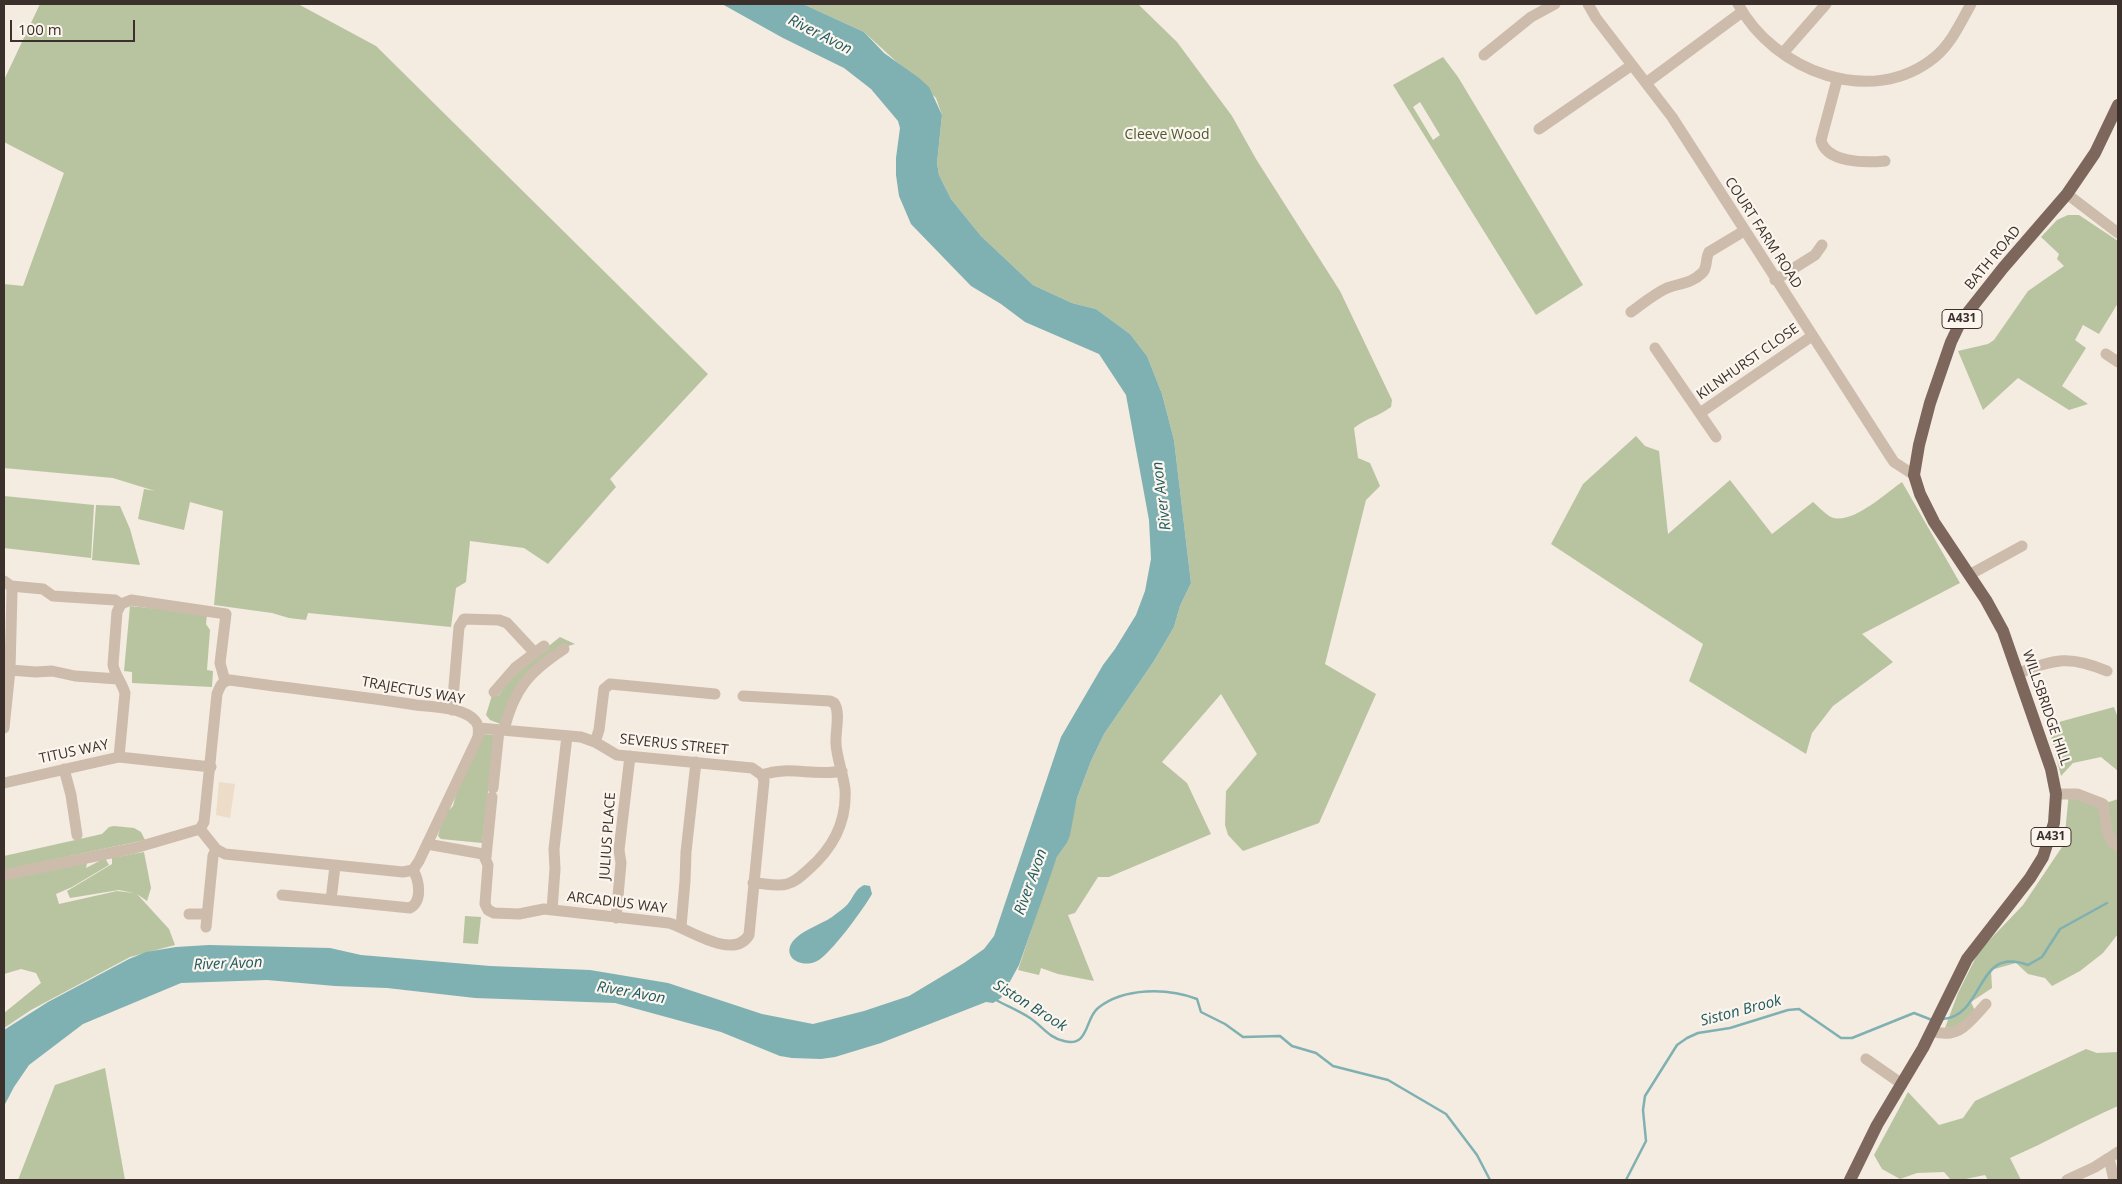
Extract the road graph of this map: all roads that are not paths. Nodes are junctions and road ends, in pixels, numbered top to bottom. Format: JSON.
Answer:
{"nodes":[{"id":1,"x":1555,"y":4,"type":"edge"},
{"id":2,"x":1588,"y":4,"type":"edge"},
{"id":3,"x":1826,"y":4,"type":"edge"},
{"id":4,"x":1971,"y":4,"type":"edge"},
{"id":5,"x":1740,"y":8,"type":"edge"},
{"id":6,"x":1783,"y":53,"type":"junction"},
{"id":7,"x":1484,"y":55,"type":"dead end"},
{"id":8,"x":1632,"y":66,"type":"junction"},
{"id":9,"x":1838,"y":80,"type":"junction"},
{"id":10,"x":1646,"y":83,"type":"junction"},
{"id":11,"x":2118,"y":105,"type":"edge"},
{"id":12,"x":1539,"y":129,"type":"dead end"},
{"id":13,"x":1885,"y":161,"type":"dead end"},
{"id":14,"x":2067,"y":194,"type":"junction"},
{"id":15,"x":1744,"y":231,"type":"junction"},
{"id":16,"x":2118,"y":233,"type":"edge"},
{"id":17,"x":1820,"y":253,"type":"dead end"},
{"id":18,"x":1775,"y":280,"type":"junction"},
{"id":19,"x":1631,"y":312,"type":"dead end"},
{"id":20,"x":1812,"y":336,"type":"junction"},
{"id":21,"x":1655,"y":348,"type":"dead end"},
{"id":22,"x":2106,"y":354,"type":"dead end"},
{"id":23,"x":2118,"y":362,"type":"edge"},
{"id":24,"x":1700,"y":413,"type":"junction"},
{"id":25,"x":1716,"y":437,"type":"dead end"},
{"id":26,"x":1914,"y":475,"type":"junction"},
{"id":27,"x":2022,"y":546,"type":"dead end"},
{"id":28,"x":1969,"y":575,"type":"junction"},
{"id":29,"x":7,"y":584,"type":"edge"},
{"id":30,"x":121,"y":604,"type":"junction"},
{"id":31,"x":564,"y":649,"type":"dead end"},
{"id":32,"x":2101,"y":665,"type":"dead end"},
{"id":33,"x":10,"y":670,"type":"junction"},
{"id":34,"x":2019,"y":673,"type":"junction"},
{"id":35,"x":118,"y":679,"type":"junction"},
{"id":36,"x":225,"y":681,"type":"junction"},
{"id":37,"x":494,"y":692,"type":"dead end"},
{"id":38,"x":715,"y":694,"type":"dead end"},
{"id":39,"x":743,"y":696,"type":"dead end"},
{"id":40,"x":452,"y":710,"type":"junction"},
{"id":41,"x":4,"y":728,"type":"edge"},
{"id":42,"x":480,"y":728,"type":"junction"},
{"id":43,"x":502,"y":730,"type":"junction"},
{"id":44,"x":567,"y":736,"type":"junction"},
{"id":45,"x":595,"y":742,"type":"junction"},
{"id":46,"x":630,"y":756,"type":"junction"},
{"id":47,"x":119,"y":757,"type":"junction"},
{"id":48,"x":696,"y":762,"type":"junction"},
{"id":49,"x":210,"y":767,"type":"junction"},
{"id":50,"x":64,"y":769,"type":"junction"},
{"id":51,"x":842,"y":770,"type":"junction"},
{"id":52,"x":762,"y":775,"type":"junction"},
{"id":53,"x":4,"y":783,"type":"edge"},
{"id":54,"x":2056,"y":794,"type":"junction"},
{"id":55,"x":200,"y":829,"type":"junction"},
{"id":56,"x":77,"y":836,"type":"dead end"},
{"id":57,"x":427,"y":844,"type":"junction"},
{"id":58,"x":2118,"y":846,"type":"edge"},
{"id":59,"x":216,"y":850,"type":"junction"},
{"id":60,"x":486,"y":857,"type":"junction"},
{"id":61,"x":335,"y":866,"type":"junction"},
{"id":62,"x":413,"y":870,"type":"junction"},
{"id":63,"x":4,"y":875,"type":"edge"},
{"id":64,"x":753,"y":883,"type":"junction"},
{"id":65,"x":282,"y":895,"type":"dead end"},
{"id":66,"x":331,"y":900,"type":"junction"},
{"id":67,"x":552,"y":910,"type":"junction"},
{"id":68,"x":188,"y":914,"type":"dead end"},
{"id":69,"x":207,"y":914,"type":"junction"},
{"id":70,"x":616,"y":918,"type":"junction"},
{"id":71,"x":206,"y":927,"type":"dead end"},
{"id":72,"x":681,"y":927,"type":"junction"},
{"id":73,"x":1986,"y":1004,"type":"dead end"},
{"id":74,"x":1933,"y":1027,"type":"junction"},
{"id":75,"x":1866,"y":1059,"type":"dead end"},
{"id":76,"x":1902,"y":1084,"type":"junction"},
{"id":77,"x":2114,"y":1155,"type":"edge"},
{"id":78,"x":1850,"y":1180,"type":"edge"},
{"id":79,"x":2067,"y":1180,"type":"edge"},
{"id":80,"x":2114,"y":1180,"type":"edge"}],
"edges":[{"from":1,"to":7,"type":"street"},
{"from":2,"to":8,"type":"street","name":"COURT FARM ROAD"},
{"from":3,"to":6,"type":"street"},
{"from":4,"to":9,"type":"street"},
{"from":5,"to":6,"type":"street"},
{"from":5,"to":10,"type":"street"},
{"from":6,"to":9,"type":"street"},
{"from":8,"to":10,"type":"street","name":"COURT FARM ROAD"},
{"from":8,"to":12,"type":"street"},
{"from":9,"to":13,"type":"street"},
{"from":10,"to":15,"type":"street","name":"COURT FARM ROAD"},
{"from":11,"to":14,"type":"main road","name":"BATH ROAD","number":"A431"},
{"from":14,"to":16,"type":"street"},
{"from":14,"to":26,"type":"main road","name":"BATH ROAD","number":"A431"},
{"from":15,"to":18,"type":"street","name":"COURT FARM ROAD"},
{"from":15,"to":19,"type":"street"},
{"from":17,"to":18,"type":"street"},
{"from":18,"to":20,"type":"street","name":"COURT FARM ROAD"},
{"from":20,"to":24,"type":"street","name":"KILNHURST CLOSE"},
{"from":20,"to":26,"type":"street","name":"COURT FARM ROAD"},
{"from":21,"to":24,"type":"street","name":"KILNHURST CLOSE"},
{"from":22,"to":23,"type":"street"},
{"from":24,"to":25,"type":"street","name":"KILNHURST CLOSE"},
{"from":26,"to":28,"type":"main road","name":"WILLSBRIDGE HILL","number":"A431"},
{"from":27,"to":28,"type":"street"},
{"from":28,"to":34,"type":"main road","name":"WILLSBRIDGE HILL","number":"A431"},
{"from":29,"to":30,"type":"street"},
{"from":29,"to":33,"type":"street"},
{"from":30,"to":35,"type":"street"},
{"from":30,"to":36,"type":"street"},
{"from":31,"to":43,"type":"street"},
{"from":32,"to":34,"type":"street"},
{"from":33,"to":35,"type":"street"},
{"from":33,"to":41,"type":"street"},
{"from":34,"to":54,"type":"main road","name":"WILLSBRIDGE HILL","number":"A431"},
{"from":35,"to":47,"type":"street"},
{"from":36,"to":40,"type":"street","name":"TRAJECTUS WAY"},
{"from":36,"to":49,"type":"street"},
{"from":37,"to":40,"type":"street"},
{"from":38,"to":45,"type":"street"},
{"from":39,"to":51,"type":"street"},
{"from":40,"to":42,"type":"street","name":"TRAJECTUS WAY"},
{"from":42,"to":43,"type":"street","name":"SEVERUS STREET"},
{"from":42,"to":57,"type":"street"},
{"from":43,"to":44,"type":"street","name":"SEVERUS STREET"},
{"from":43,"to":60,"type":"street","name":"ARCADIUS WAY"},
{"from":44,"to":45,"type":"street","name":"SEVERUS STREET"},
{"from":44,"to":67,"type":"street"},
{"from":45,"to":46,"type":"street","name":"SEVERUS STREET"},
{"from":46,"to":48,"type":"street","name":"SEVERUS STREET"},
{"from":46,"to":70,"type":"street","name":"JULIUS PLACE"},
{"from":47,"to":49,"type":"street","name":"TITUS WAY"},
{"from":47,"to":50,"type":"street","name":"TITUS WAY"},
{"from":48,"to":52,"type":"street","name":"SEVERUS STREET"},
{"from":48,"to":72,"type":"street"},
{"from":49,"to":55,"type":"street"},
{"from":50,"to":53,"type":"street","name":"TITUS WAY"},
{"from":50,"to":56,"type":"street"},
{"from":51,"to":52,"type":"street"},
{"from":51,"to":64,"type":"street"},
{"from":52,"to":64,"type":"street","name":"ARCADIUS WAY"},
{"from":54,"to":58,"type":"street"},
{"from":54,"to":74,"type":"main road","name":"WILLSBRIDGE HILL","number":"A431"},
{"from":55,"to":59,"type":"street"},
{"from":55,"to":63,"type":"street"},
{"from":57,"to":60,"type":"street"},
{"from":57,"to":62,"type":"street"},
{"from":59,"to":61,"type":"street"},
{"from":59,"to":69,"type":"street"},
{"from":60,"to":67,"type":"street","name":"ARCADIUS WAY"},
{"from":61,"to":62,"type":"street"},
{"from":61,"to":66,"type":"street"},
{"from":62,"to":66,"type":"street"},
{"from":64,"to":72,"type":"street","name":"ARCADIUS WAY"},
{"from":65,"to":66,"type":"street"},
{"from":67,"to":70,"type":"street","name":"ARCADIUS WAY"},
{"from":68,"to":69,"type":"street"},
{"from":69,"to":71,"type":"street"},
{"from":70,"to":72,"type":"street","name":"ARCADIUS WAY"},
{"from":73,"to":74,"type":"street"},
{"from":74,"to":76,"type":"main road","number":"A431"},
{"from":75,"to":76,"type":"street"},
{"from":76,"to":78,"type":"main road","number":"A431"},
{"from":77,"to":79,"type":"street"},
{"from":77,"to":80,"type":"street"}]}
